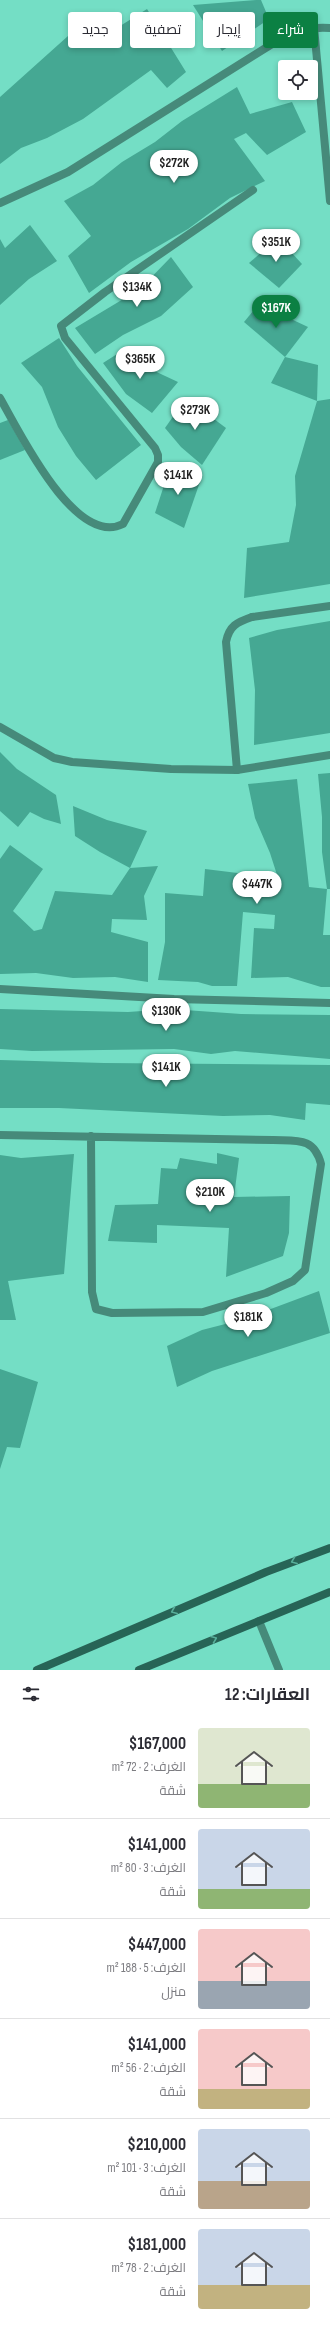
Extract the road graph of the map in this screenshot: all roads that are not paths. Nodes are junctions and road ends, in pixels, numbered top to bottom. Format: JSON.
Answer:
{"nodes":[{"id":1,"x":318,"y":26,"type":"edge"},
{"id":2,"x":330,"y":28,"type":"edge"},
{"id":3,"x":266,"y":48,"type":"edge"},
{"id":4,"x":316,"y":48,"type":"edge"},
{"id":5,"x":253,"y":190,"type":"dead end"},
{"id":6,"x":330,"y":201,"type":"edge"},
{"id":7,"x":0,"y":203,"type":"edge"},
{"id":8,"x":0,"y":398,"type":"edge"},
{"id":9,"x":330,"y":606,"type":"edge"},
{"id":10,"x":0,"y":727,"type":"edge"},
{"id":11,"x":330,"y":755,"type":"edge"},
{"id":12,"x":237,"y":770,"type":"junction"},
{"id":13,"x":0,"y":988,"type":"edge"},
{"id":14,"x":330,"y":1003,"type":"edge"},
{"id":15,"x":0,"y":1135,"type":"edge"},
{"id":16,"x":91,"y":1136,"type":"junction"},
{"id":17,"x":330,"y":1548,"type":"edge"},
{"id":18,"x":330,"y":1592,"type":"edge"},
{"id":19,"x":259,"y":1621,"type":"junction"},
{"id":20,"x":36,"y":1670,"type":"edge"},
{"id":21,"x":139,"y":1670,"type":"edge"},
{"id":22,"x":279,"y":1670,"type":"edge"}],
"edges":[{"from":1,"to":2,"type":"street"},
{"from":3,"to":7,"type":"street"},
{"from":4,"to":6,"type":"street"},
{"from":5,"to":8,"type":"street"},
{"from":9,"to":12,"type":"street"},
{"from":10,"to":12,"type":"street"},
{"from":11,"to":12,"type":"street"},
{"from":13,"to":14,"type":"street"},
{"from":15,"to":16,"type":"street"},
{"from":16,"to":16,"type":"street"},
{"from":17,"to":20,"type":"main road","one_way":true},
{"from":18,"to":19,"type":"main road"},
{"from":21,"to":19,"type":"main road","one_way":true},
{"from":19,"to":22,"type":"street"}]}
